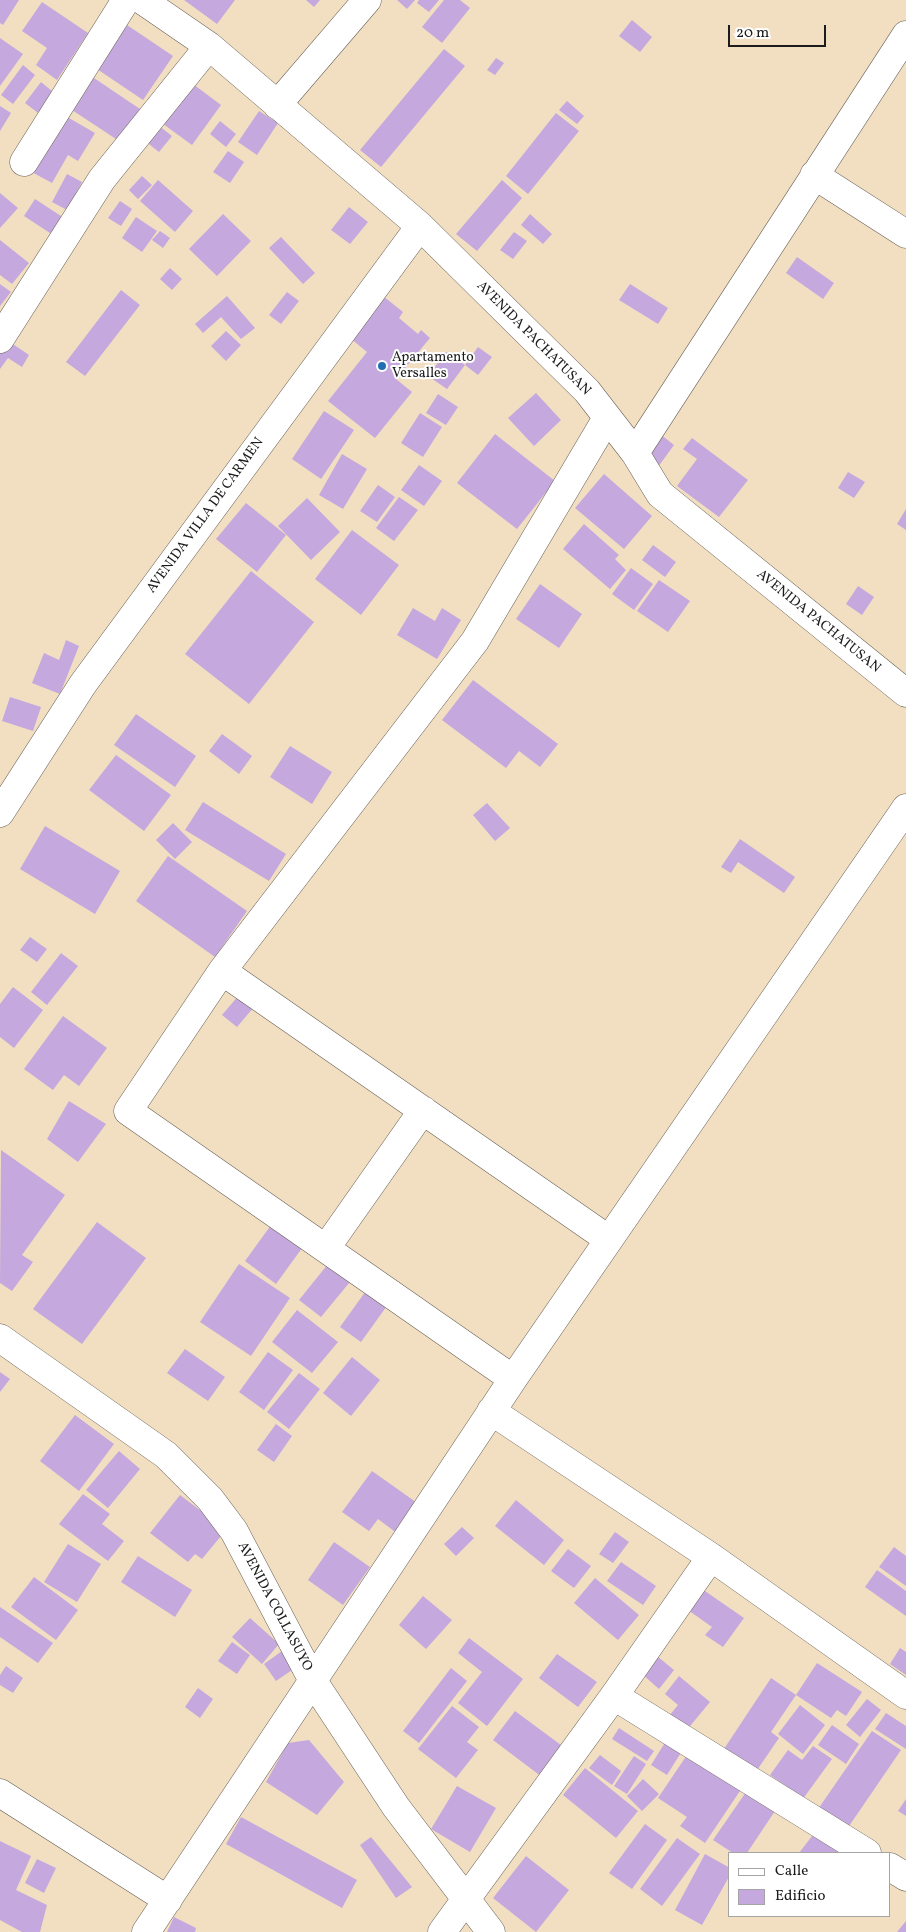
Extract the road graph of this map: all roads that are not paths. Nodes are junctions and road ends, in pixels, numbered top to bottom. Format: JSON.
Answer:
{"nodes":[{"id":1,"x":140,"y":0,"type":"edge"},
{"id":2,"x":367,"y":0,"type":"edge"},
{"id":3,"x":906,"y":35,"type":"edge"},
{"id":4,"x":209,"y":46,"type":"junction"},
{"id":5,"x":277,"y":105,"type":"junction"},
{"id":6,"x":24,"y":162,"type":"dead end"},
{"id":7,"x":814,"y":175,"type":"junction"},
{"id":8,"x":420,"y":226,"type":"junction"},
{"id":9,"x":906,"y":234,"type":"edge"},
{"id":10,"x":0,"y":339,"type":"edge"},
{"id":11,"x":607,"y":418,"type":"junction"},
{"id":12,"x":635,"y":452,"type":"junction"},
{"id":13,"x":906,"y":693,"type":"edge"},
{"id":14,"x":906,"y":808,"type":"edge"},
{"id":15,"x":0,"y":813,"type":"edge"},
{"id":16,"x":222,"y":971,"type":"junction"},
{"id":17,"x":423,"y":1110,"type":"junction"},
{"id":18,"x":608,"y":1239,"type":"junction"},
{"id":19,"x":326,"y":1248,"type":"junction"},
{"id":20,"x":0,"y":1338,"type":"edge"},
{"id":21,"x":513,"y":1379,"type":"junction"},
{"id":22,"x":491,"y":1412,"type":"junction"},
{"id":23,"x":710,"y":1557,"type":"junction"},
{"id":24,"x":313,"y":1681,"type":"junction"},
{"id":25,"x":906,"y":1695,"type":"edge"},
{"id":26,"x":614,"y":1696,"type":"junction"},
{"id":27,"x":0,"y":1793,"type":"edge"},
{"id":28,"x":865,"y":1852,"type":"edge"},
{"id":29,"x":891,"y":1868,"type":"edge"},
{"id":30,"x":906,"y":1878,"type":"edge"},
{"id":31,"x":466,"y":1897,"type":"junction"},
{"id":32,"x":168,"y":1900,"type":"junction"},
{"id":33,"x":146,"y":1932,"type":"edge"},
{"id":34,"x":442,"y":1932,"type":"edge"},
{"id":35,"x":491,"y":1932,"type":"edge"}],
"edges":[{"from":1,"to":4,"type":"street","name":"AVENIDA PACHATUSAN"},
{"from":1,"to":6,"type":"street"},
{"from":2,"to":5,"type":"street"},
{"from":3,"to":7,"type":"street"},
{"from":4,"to":5,"type":"street","name":"AVENIDA PACHATUSAN"},
{"from":4,"to":10,"type":"street"},
{"from":5,"to":8,"type":"street","name":"AVENIDA PACHATUSAN"},
{"from":7,"to":9,"type":"street"},
{"from":7,"to":12,"type":"street"},
{"from":8,"to":11,"type":"street","name":"AVENIDA PACHATUSAN"},
{"from":8,"to":15,"type":"street","name":"AVENIDA VILLA DE CARMEN"},
{"from":11,"to":12,"type":"street","name":"AVENIDA PACHATUSAN"},
{"from":11,"to":16,"type":"street"},
{"from":12,"to":13,"type":"street","name":"AVENIDA PACHATUSAN"},
{"from":14,"to":18,"type":"street"},
{"from":16,"to":17,"type":"street"},
{"from":16,"to":19,"type":"street"},
{"from":17,"to":18,"type":"street"},
{"from":17,"to":19,"type":"street"},
{"from":18,"to":21,"type":"street"},
{"from":19,"to":21,"type":"street"},
{"from":20,"to":24,"type":"street","name":"AVENIDA COLLASUYO"},
{"from":21,"to":22,"type":"street"},
{"from":22,"to":23,"type":"street"},
{"from":22,"to":24,"type":"street"},
{"from":23,"to":25,"type":"street"},
{"from":23,"to":26,"type":"street"},
{"from":24,"to":31,"type":"street","name":"AVENIDA COLLASUYO"},
{"from":24,"to":32,"type":"street"},
{"from":26,"to":28,"type":"street"},
{"from":26,"to":31,"type":"street"},
{"from":27,"to":32,"type":"street"},
{"from":29,"to":30,"type":"street"},
{"from":31,"to":34,"type":"street"},
{"from":31,"to":35,"type":"street","name":"AVENIDA COLLASUYO"},
{"from":32,"to":33,"type":"street"}]}
